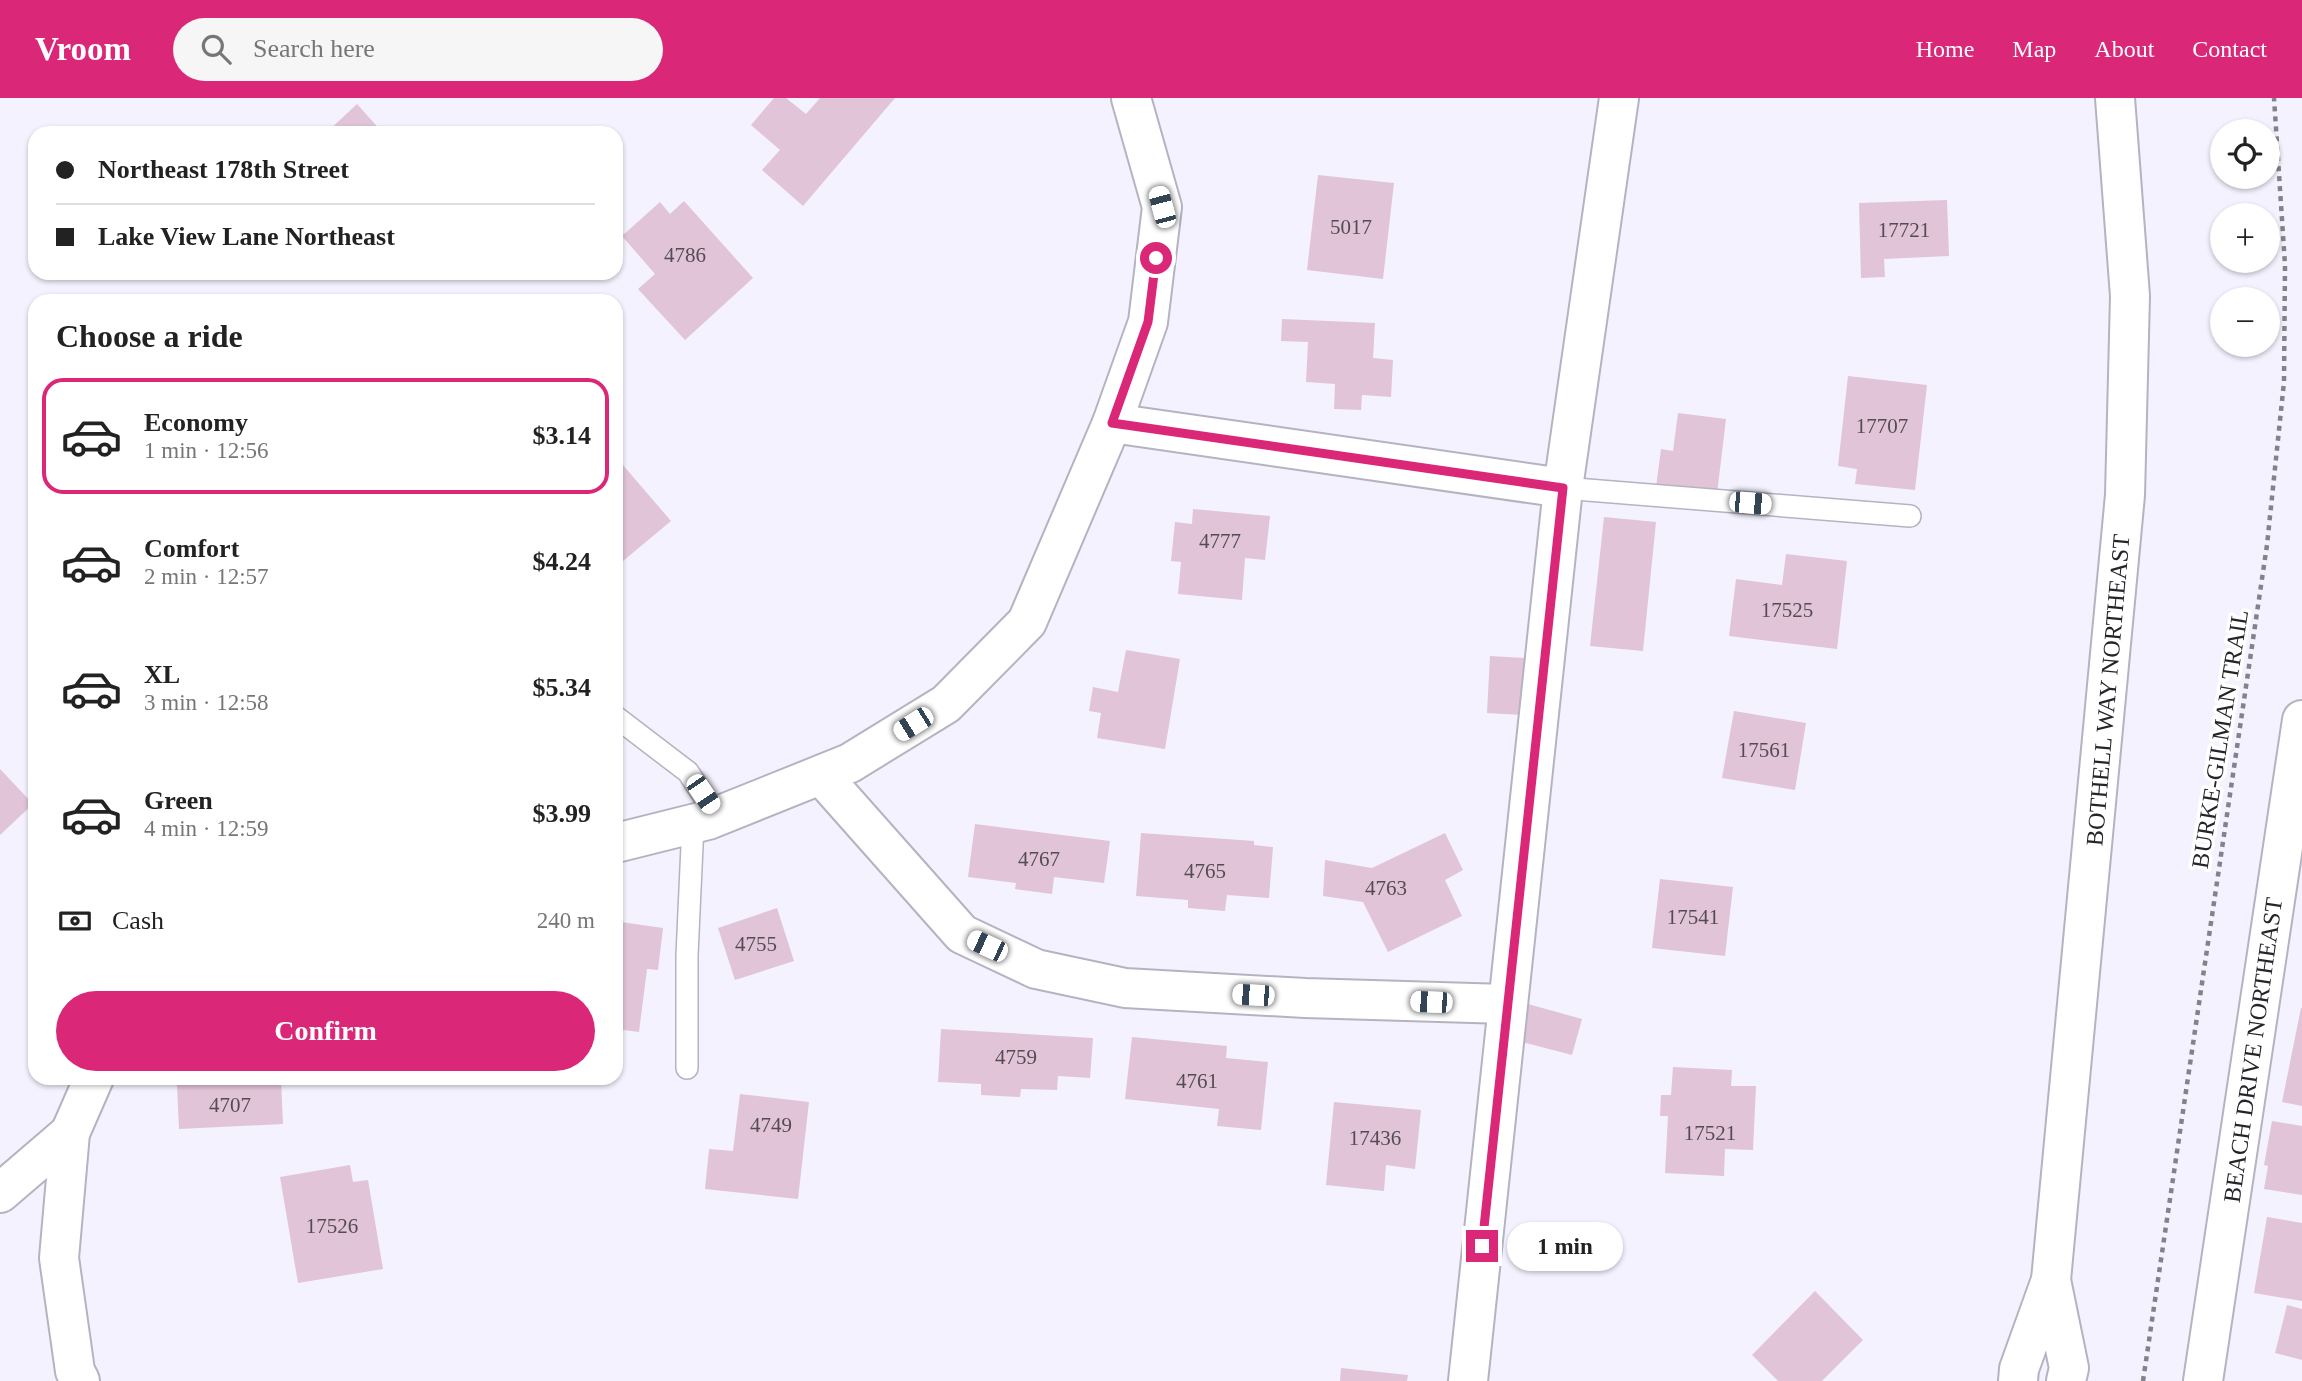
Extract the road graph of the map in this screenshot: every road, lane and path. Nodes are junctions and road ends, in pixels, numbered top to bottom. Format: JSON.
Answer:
{"nodes":[{"id":1,"x":1130,"y":98,"type":"edge"},
{"id":2,"x":1619,"y":98,"type":"edge"},
{"id":3,"x":2115,"y":98,"type":"edge"},
{"id":4,"x":2274,"y":98,"type":"edge"},
{"id":5,"x":1112,"y":423,"type":"junction"},
{"id":6,"x":1563,"y":488,"type":"junction"},
{"id":7,"x":1910,"y":516,"type":"dead end"},
{"id":8,"x":2302,"y":720,"type":"edge"},
{"id":9,"x":623,"y":722,"type":"edge"},
{"id":10,"x":821,"y":775,"type":"junction"},
{"id":11,"x":705,"y":820,"type":"junction"},
{"id":12,"x":623,"y":841,"type":"edge"},
{"id":13,"x":1506,"y":1004,"type":"junction"},
{"id":14,"x":687,"y":1068,"type":"dead end"},
{"id":15,"x":91,"y":1085,"type":"edge"},
{"id":16,"x":70,"y":1133,"type":"junction"},
{"id":17,"x":0,"y":1193,"type":"edge"},
{"id":18,"x":2051,"y":1280,"type":"junction"},
{"id":19,"x":80,"y":1381,"type":"edge"},
{"id":20,"x":1468,"y":1381,"type":"edge"},
{"id":21,"x":2018,"y":1381,"type":"edge"},
{"id":22,"x":2066,"y":1381,"type":"edge"},
{"id":23,"x":2143,"y":1381,"type":"edge"},
{"id":24,"x":2203,"y":1381,"type":"edge"}],
"edges":[{"from":1,"to":5,"type":"street"},
{"from":2,"to":6,"type":"street"},
{"from":3,"to":18,"type":"street","name":"BOTHELL WAY NORTHEAST"},
{"from":4,"to":23,"type":"path","name":"BURKE-GILMAN TRAIL"},
{"from":5,"to":6,"type":"street"},
{"from":5,"to":10,"type":"street"},
{"from":6,"to":7,"type":"lane"},
{"from":6,"to":13,"type":"street"},
{"from":8,"to":24,"type":"street","name":"BEACH DRIVE NORTHEAST"},
{"from":9,"to":11,"type":"lane"},
{"from":10,"to":11,"type":"street"},
{"from":10,"to":13,"type":"street"},
{"from":11,"to":12,"type":"street"},
{"from":11,"to":14,"type":"lane"},
{"from":13,"to":20,"type":"street"},
{"from":15,"to":16,"type":"street"},
{"from":16,"to":17,"type":"street"},
{"from":16,"to":19,"type":"street"},
{"from":18,"to":21,"type":"street","name":"BOTHELL WAY NORTHEAST"},
{"from":18,"to":22,"type":"street","name":"BOTHELL WAY NORTHEAST"}]}
